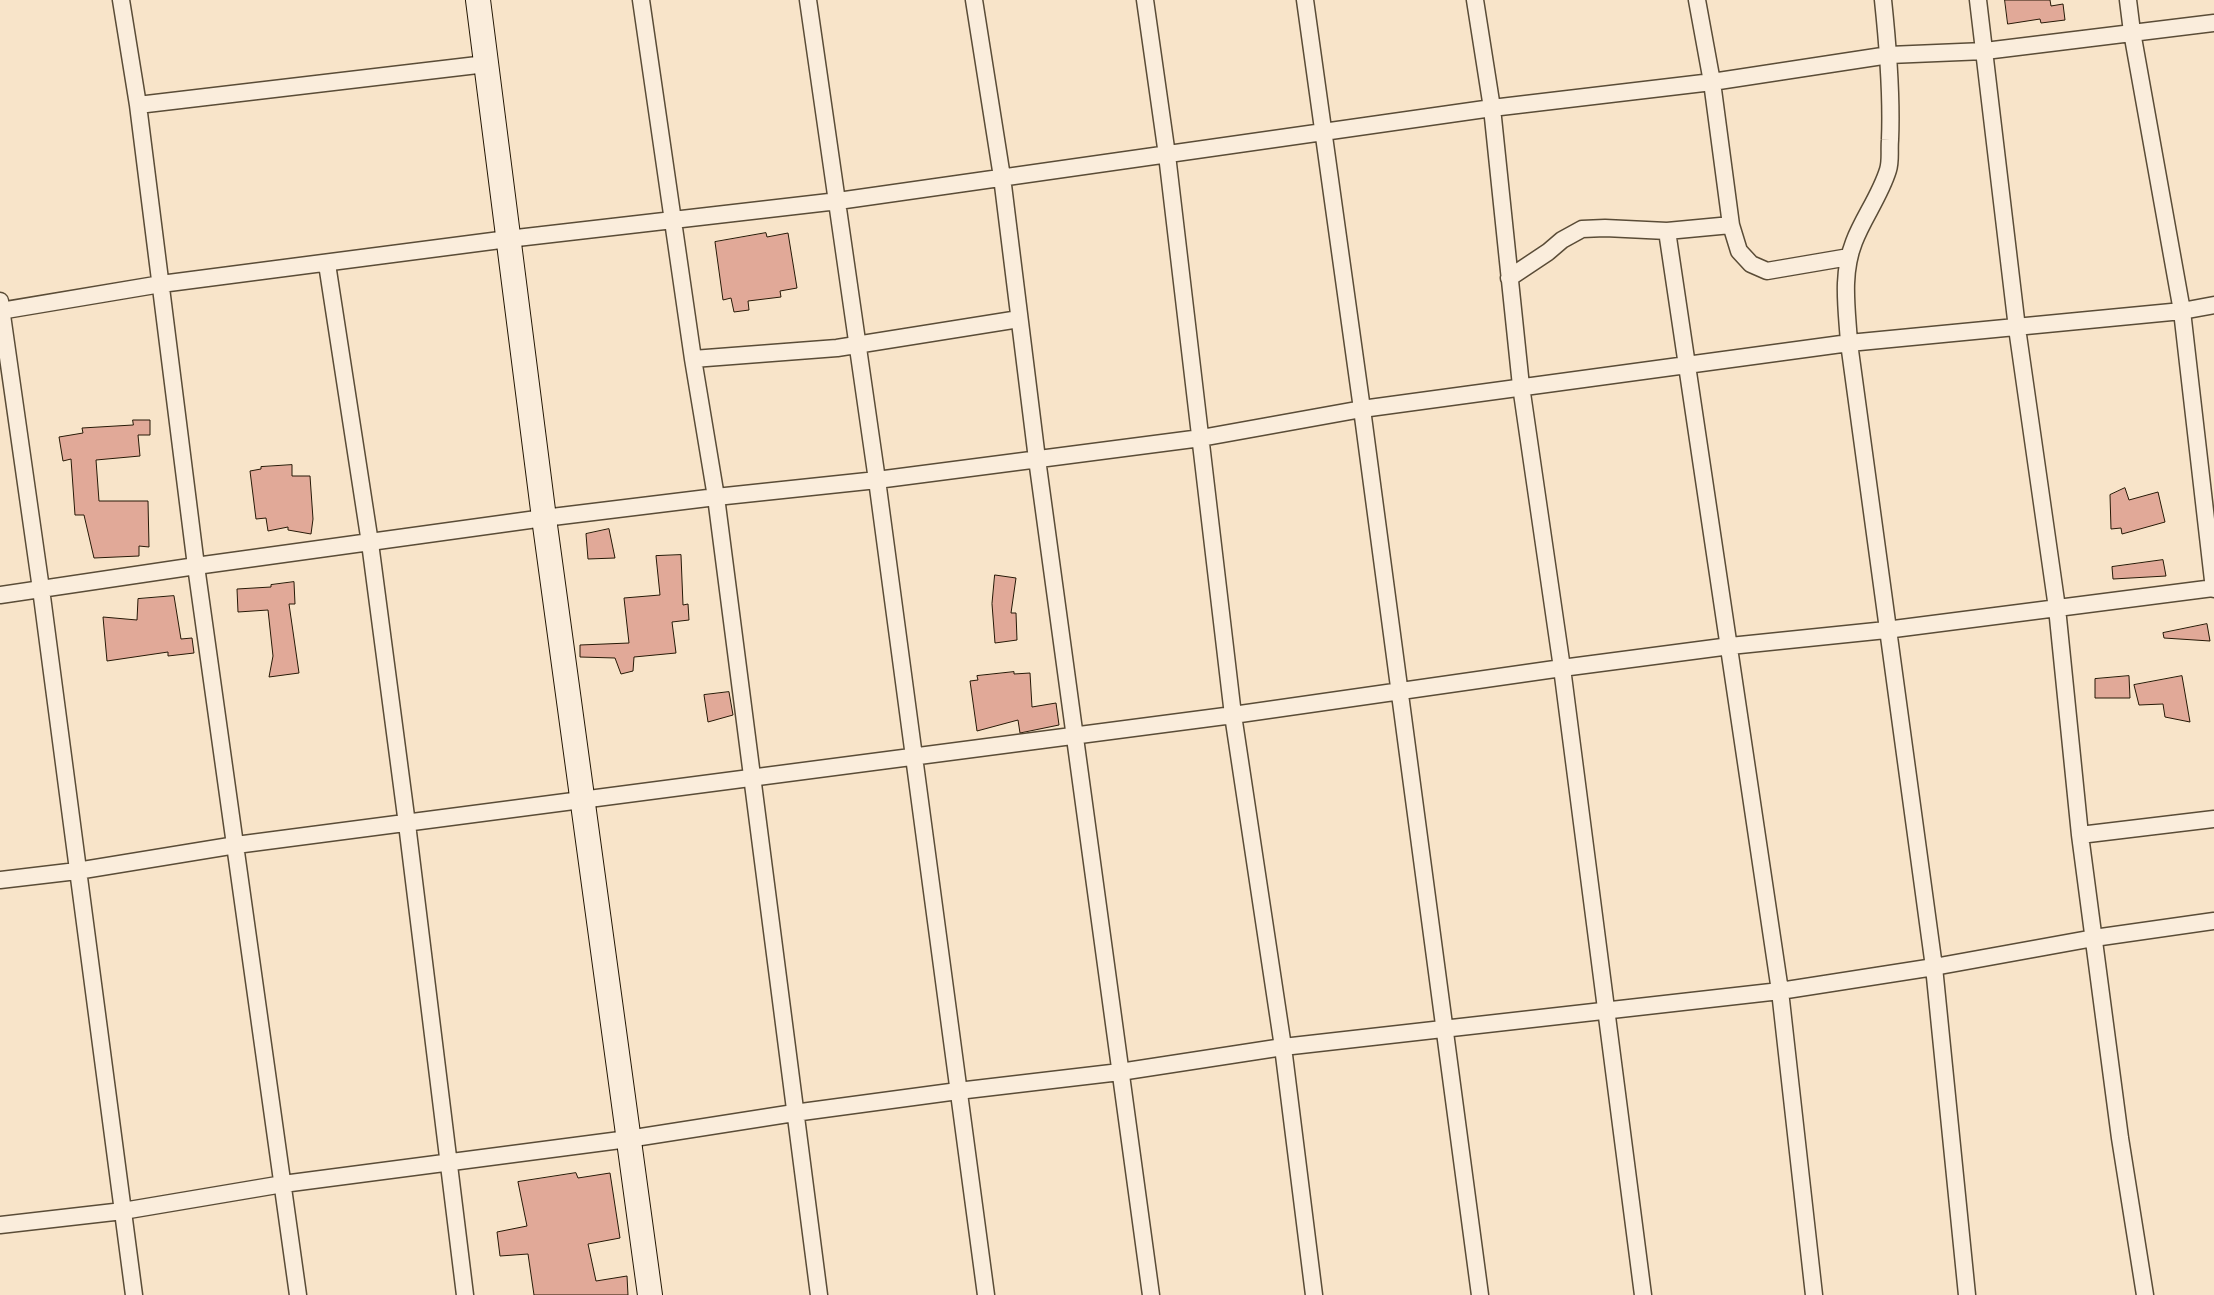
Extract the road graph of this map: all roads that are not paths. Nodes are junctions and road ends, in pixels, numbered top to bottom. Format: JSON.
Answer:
{"nodes":[{"id":1,"x":121,"y":0,"type":"edge"},
{"id":2,"x":478,"y":0,"type":"edge"},
{"id":3,"x":641,"y":0,"type":"edge"},
{"id":4,"x":808,"y":0,"type":"edge"},
{"id":5,"x":974,"y":0,"type":"edge"},
{"id":6,"x":1145,"y":0,"type":"edge"},
{"id":7,"x":1305,"y":0,"type":"edge"},
{"id":8,"x":1475,"y":0,"type":"edge"},
{"id":9,"x":1697,"y":0,"type":"edge"},
{"id":10,"x":1883,"y":0,"type":"edge"},
{"id":11,"x":1978,"y":0,"type":"edge"},
{"id":12,"x":2128,"y":0,"type":"edge"},
{"id":13,"x":2214,"y":23,"type":"edge"},
{"id":14,"x":2132,"y":32,"type":"junction"},
{"id":15,"x":1985,"y":51,"type":"junction"},
{"id":16,"x":1889,"y":55,"type":"junction"},
{"id":17,"x":486,"y":64,"type":"junction"},
{"id":18,"x":1712,"y":82,"type":"junction"},
{"id":19,"x":138,"y":104,"type":"junction"},
{"id":20,"x":1492,"y":108,"type":"junction"},
{"id":21,"x":1323,"y":133,"type":"junction"},
{"id":22,"x":1167,"y":155,"type":"junction"},
{"id":23,"x":1002,"y":177,"type":"junction"},
{"id":24,"x":838,"y":201,"type":"junction"},
{"id":25,"x":672,"y":220,"type":"junction"},
{"id":26,"x":1731,"y":225,"type":"junction"},
{"id":27,"x":1668,"y":231,"type":"junction"},
{"id":28,"x":508,"y":239,"type":"junction"},
{"id":29,"x":1848,"y":257,"type":"junction"},
{"id":30,"x":327,"y":264,"type":"junction"},
{"id":31,"x":1509,"y":278,"type":"junction"},
{"id":32,"x":161,"y":284,"type":"junction"},
{"id":33,"x":2214,"y":305,"type":"edge"},
{"id":34,"x":0,"y":308,"type":"edge"},
{"id":35,"x":2182,"y":311,"type":"junction"},
{"id":36,"x":1020,"y":319,"type":"junction"},
{"id":37,"x":2017,"y":328,"type":"junction"},
{"id":38,"x":1849,"y":343,"type":"junction"},
{"id":39,"x":858,"y":344,"type":"junction"},
{"id":40,"x":693,"y":359,"type":"junction"},
{"id":41,"x":1687,"y":365,"type":"junction"},
{"id":42,"x":1521,"y":386,"type":"junction"},
{"id":43,"x":1362,"y":409,"type":"junction"},
{"id":44,"x":1201,"y":438,"type":"junction"},
{"id":45,"x":1037,"y":459,"type":"junction"},
{"id":46,"x":877,"y":480,"type":"junction"},
{"id":47,"x":716,"y":496,"type":"junction"},
{"id":48,"x":544,"y":518,"type":"junction"},
{"id":49,"x":370,"y":543,"type":"junction"},
{"id":50,"x":196,"y":566,"type":"junction"},
{"id":51,"x":2214,"y":588,"type":"edge"},
{"id":52,"x":41,"y":589,"type":"junction"},
{"id":53,"x":0,"y":595,"type":"edge"},
{"id":54,"x":2057,"y":608,"type":"junction"},
{"id":55,"x":1886,"y":630,"type":"junction"},
{"id":56,"x":1730,"y":646,"type":"junction"},
{"id":57,"x":1562,"y":668,"type":"junction"},
{"id":58,"x":1398,"y":690,"type":"junction"},
{"id":59,"x":1234,"y":715,"type":"junction"},
{"id":60,"x":1075,"y":735,"type":"junction"},
{"id":61,"x":913,"y":755,"type":"junction"},
{"id":62,"x":753,"y":779,"type":"junction"},
{"id":63,"x":583,"y":799,"type":"junction"},
{"id":64,"x":2214,"y":819,"type":"edge"},
{"id":65,"x":407,"y":824,"type":"junction"},
{"id":66,"x":2080,"y":835,"type":"junction"},
{"id":67,"x":236,"y":845,"type":"junction"},
{"id":68,"x":77,"y":871,"type":"junction"},
{"id":69,"x":0,"y":880,"type":"edge"},
{"id":70,"x":2214,"y":921,"type":"edge"},
{"id":71,"x":2094,"y":938,"type":"junction"},
{"id":72,"x":1934,"y":967,"type":"junction"},
{"id":73,"x":1780,"y":991,"type":"junction"},
{"id":74,"x":1605,"y":1010,"type":"junction"},
{"id":75,"x":1445,"y":1029,"type":"junction"},
{"id":76,"x":1283,"y":1048,"type":"junction"},
{"id":77,"x":1120,"y":1072,"type":"junction"},
{"id":78,"x":958,"y":1091,"type":"junction"},
{"id":79,"x":794,"y":1113,"type":"junction"},
{"id":80,"x":628,"y":1139,"type":"junction"},
{"id":81,"x":447,"y":1163,"type":"junction"},
{"id":82,"x":283,"y":1184,"type":"junction"},
{"id":83,"x":123,"y":1211,"type":"junction"},
{"id":84,"x":0,"y":1226,"type":"edge"},
{"id":85,"x":134,"y":1295,"type":"edge"},
{"id":86,"x":298,"y":1295,"type":"edge"},
{"id":87,"x":465,"y":1295,"type":"edge"},
{"id":88,"x":650,"y":1295,"type":"edge"},
{"id":89,"x":819,"y":1295,"type":"edge"},
{"id":90,"x":986,"y":1295,"type":"edge"},
{"id":91,"x":1150,"y":1295,"type":"edge"},
{"id":92,"x":1314,"y":1295,"type":"edge"},
{"id":93,"x":1480,"y":1295,"type":"edge"},
{"id":94,"x":1643,"y":1295,"type":"edge"},
{"id":95,"x":1814,"y":1295,"type":"edge"},
{"id":96,"x":1967,"y":1295,"type":"edge"},
{"id":97,"x":2145,"y":1295,"type":"edge"}],
"edges":[{"from":1,"to":19,"type":"street"},
{"from":2,"to":17,"type":"street"},
{"from":3,"to":25,"type":"street"},
{"from":4,"to":24,"type":"street"},
{"from":5,"to":23,"type":"street"},
{"from":6,"to":22,"type":"street"},
{"from":7,"to":21,"type":"street"},
{"from":8,"to":20,"type":"street"},
{"from":9,"to":18,"type":"street"},
{"from":10,"to":16,"type":"street"},
{"from":11,"to":15,"type":"street"},
{"from":12,"to":14,"type":"street"},
{"from":13,"to":14,"type":"street"},
{"from":14,"to":15,"type":"street"},
{"from":14,"to":35,"type":"street"},
{"from":15,"to":16,"type":"street"},
{"from":15,"to":37,"type":"street"},
{"from":16,"to":18,"type":"street"},
{"from":16,"to":29,"type":"street"},
{"from":17,"to":19,"type":"street"},
{"from":17,"to":28,"type":"street"},
{"from":18,"to":20,"type":"street"},
{"from":18,"to":26,"type":"street"},
{"from":19,"to":32,"type":"street"},
{"from":20,"to":21,"type":"street"},
{"from":20,"to":31,"type":"street"},
{"from":21,"to":22,"type":"street"},
{"from":21,"to":43,"type":"street"},
{"from":22,"to":23,"type":"street"},
{"from":22,"to":44,"type":"street"},
{"from":23,"to":24,"type":"street"},
{"from":23,"to":36,"type":"street"},
{"from":24,"to":25,"type":"street"},
{"from":24,"to":39,"type":"street"},
{"from":25,"to":28,"type":"street"},
{"from":25,"to":40,"type":"street"},
{"from":26,"to":27,"type":"street"},
{"from":26,"to":29,"type":"street"},
{"from":27,"to":31,"type":"street"},
{"from":27,"to":41,"type":"street"},
{"from":28,"to":30,"type":"street"},
{"from":28,"to":48,"type":"street"},
{"from":29,"to":38,"type":"street"},
{"from":30,"to":32,"type":"street"},
{"from":30,"to":49,"type":"street"},
{"from":31,"to":42,"type":"street"},
{"from":32,"to":34,"type":"street"},
{"from":32,"to":50,"type":"street"},
{"from":33,"to":35,"type":"street"},
{"from":34,"to":52,"type":"street"},
{"from":35,"to":37,"type":"street"},
{"from":35,"to":51,"type":"street"},
{"from":36,"to":39,"type":"street"},
{"from":36,"to":45,"type":"street"},
{"from":37,"to":38,"type":"street"},
{"from":37,"to":54,"type":"street"},
{"from":38,"to":41,"type":"street"},
{"from":38,"to":55,"type":"street"},
{"from":39,"to":40,"type":"street"},
{"from":39,"to":46,"type":"street"},
{"from":40,"to":47,"type":"street"},
{"from":41,"to":42,"type":"street"},
{"from":41,"to":56,"type":"street"},
{"from":42,"to":43,"type":"street"},
{"from":42,"to":57,"type":"street"},
{"from":43,"to":44,"type":"street"},
{"from":43,"to":58,"type":"street"},
{"from":44,"to":45,"type":"street"},
{"from":44,"to":59,"type":"street"},
{"from":45,"to":46,"type":"street"},
{"from":45,"to":60,"type":"street"},
{"from":46,"to":47,"type":"street"},
{"from":46,"to":61,"type":"street"},
{"from":47,"to":48,"type":"street"},
{"from":47,"to":62,"type":"street"},
{"from":48,"to":49,"type":"street"},
{"from":48,"to":63,"type":"street"},
{"from":49,"to":50,"type":"street"},
{"from":49,"to":65,"type":"street"},
{"from":50,"to":52,"type":"street"},
{"from":50,"to":67,"type":"street"},
{"from":51,"to":54,"type":"street"},
{"from":52,"to":53,"type":"street"},
{"from":52,"to":68,"type":"street"},
{"from":54,"to":55,"type":"street"},
{"from":54,"to":66,"type":"street"},
{"from":55,"to":56,"type":"street"},
{"from":55,"to":72,"type":"street"},
{"from":56,"to":57,"type":"street"},
{"from":56,"to":73,"type":"street"},
{"from":57,"to":58,"type":"street"},
{"from":57,"to":74,"type":"street"},
{"from":58,"to":59,"type":"street"},
{"from":58,"to":75,"type":"street"},
{"from":59,"to":60,"type":"street"},
{"from":59,"to":76,"type":"street"},
{"from":60,"to":61,"type":"street"},
{"from":60,"to":77,"type":"street"},
{"from":61,"to":62,"type":"street"},
{"from":61,"to":78,"type":"street"},
{"from":62,"to":63,"type":"street"},
{"from":62,"to":79,"type":"street"},
{"from":63,"to":65,"type":"street"},
{"from":63,"to":80,"type":"street"},
{"from":64,"to":66,"type":"street"},
{"from":65,"to":67,"type":"street"},
{"from":65,"to":81,"type":"street"},
{"from":66,"to":71,"type":"street"},
{"from":67,"to":68,"type":"street"},
{"from":67,"to":82,"type":"street"},
{"from":68,"to":69,"type":"street"},
{"from":68,"to":83,"type":"street"},
{"from":70,"to":71,"type":"street"},
{"from":71,"to":72,"type":"street"},
{"from":71,"to":97,"type":"street"},
{"from":72,"to":73,"type":"street"},
{"from":72,"to":96,"type":"street"},
{"from":73,"to":74,"type":"street"},
{"from":73,"to":95,"type":"street"},
{"from":74,"to":75,"type":"street"},
{"from":74,"to":94,"type":"street"},
{"from":75,"to":76,"type":"street"},
{"from":75,"to":93,"type":"street"},
{"from":76,"to":77,"type":"street"},
{"from":76,"to":92,"type":"street"},
{"from":77,"to":78,"type":"street"},
{"from":77,"to":91,"type":"street"},
{"from":78,"to":79,"type":"street"},
{"from":78,"to":90,"type":"street"},
{"from":79,"to":80,"type":"street"},
{"from":79,"to":89,"type":"street"},
{"from":80,"to":81,"type":"street"},
{"from":80,"to":88,"type":"street"},
{"from":81,"to":82,"type":"street"},
{"from":81,"to":87,"type":"street"},
{"from":82,"to":83,"type":"street"},
{"from":82,"to":86,"type":"street"},
{"from":83,"to":84,"type":"street"},
{"from":83,"to":85,"type":"street"}]}
